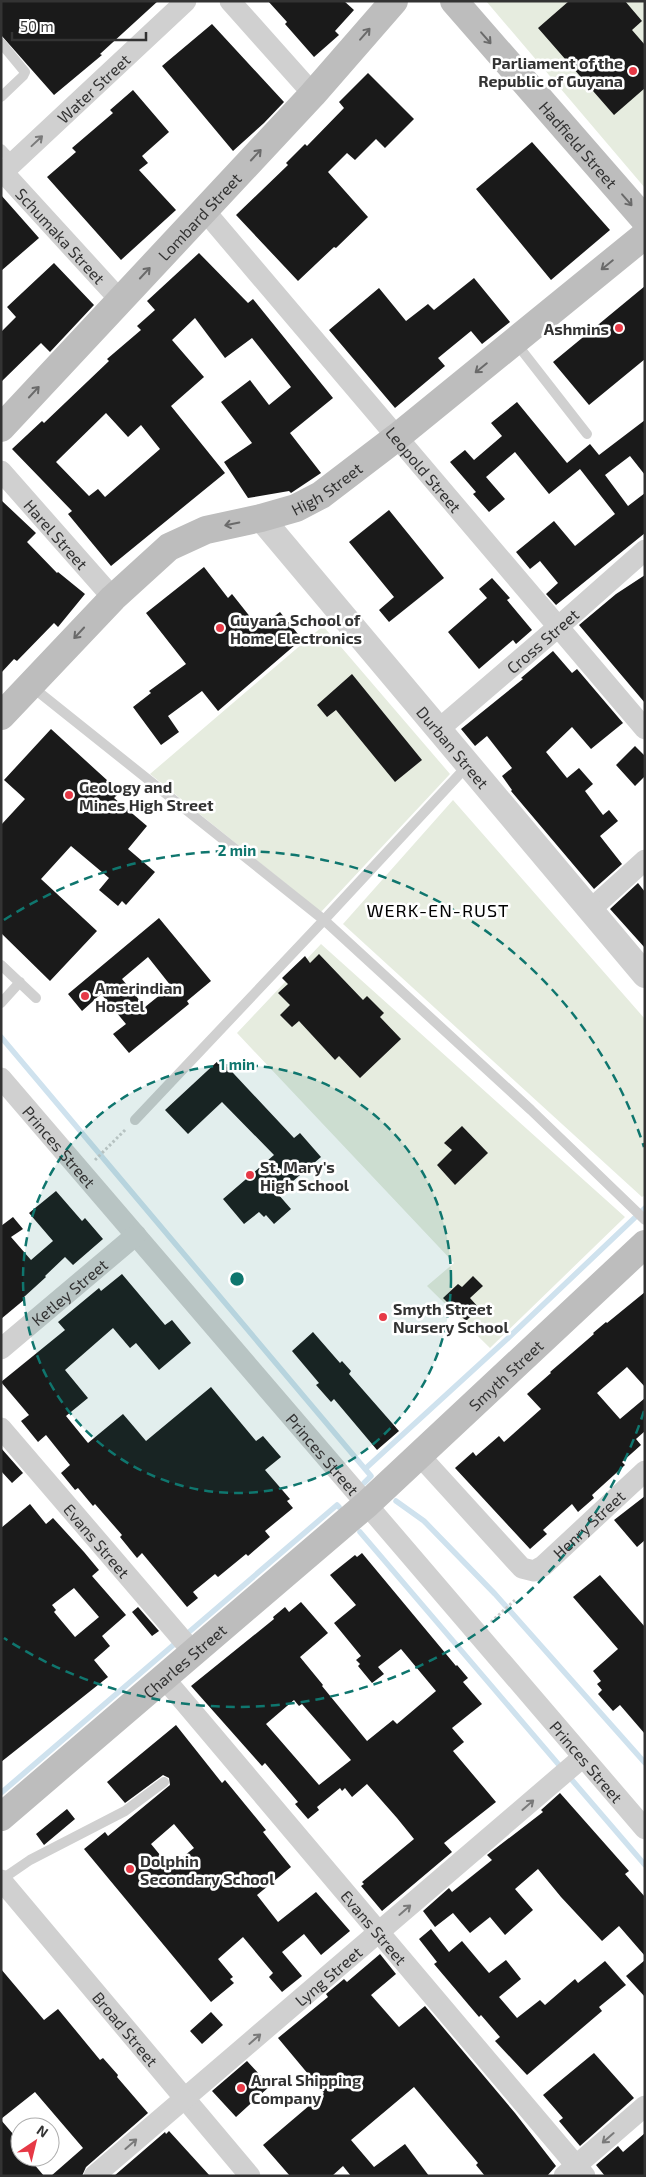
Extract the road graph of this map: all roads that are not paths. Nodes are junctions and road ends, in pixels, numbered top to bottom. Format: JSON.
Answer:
{"nodes":[{"id":1,"x":186,"y":1,"type":"edge"},
{"id":2,"x":230,"y":1,"type":"edge"},
{"id":3,"x":394,"y":1,"type":"edge"},
{"id":4,"x":454,"y":1,"type":"edge"},
{"id":5,"x":1,"y":43,"type":"edge"},
{"id":6,"x":314,"y":94,"type":"junction"},
{"id":7,"x":1,"y":97,"type":"edge"},
{"id":8,"x":5,"y":164,"type":"edge"},
{"id":9,"x":204,"y":210,"type":"junction"},
{"id":10,"x":645,"y":220,"type":"edge"},
{"id":11,"x":645,"y":234,"type":"edge"},
{"id":12,"x":120,"y":300,"type":"junction"},
{"id":13,"x":514,"y":341,"type":"junction"},
{"id":14,"x":1,"y":428,"type":"edge"},
{"id":15,"x":587,"y":434,"type":"dead end"},
{"id":16,"x":397,"y":437,"type":"junction"},
{"id":17,"x":1,"y":471,"type":"edge"},
{"id":18,"x":262,"y":518,"type":"junction"},
{"id":19,"x":645,"y":550,"type":"edge"},
{"id":20,"x":113,"y":598,"type":"junction"},
{"id":21,"x":558,"y":627,"type":"junction"},
{"id":22,"x":31,"y":685,"type":"junction"},
{"id":23,"x":1,"y":716,"type":"edge"},
{"id":24,"x":439,"y":729,"type":"junction"},
{"id":25,"x":645,"y":729,"type":"edge"},
{"id":26,"x":468,"y":764,"type":"junction"},
{"id":27,"x":645,"y":860,"type":"edge"},
{"id":28,"x":590,"y":910,"type":"junction"},
{"id":29,"x":324,"y":920,"type":"junction"},
{"id":30,"x":1,"y":965,"type":"edge"},
{"id":31,"x":645,"y":975,"type":"edge"},
{"id":32,"x":20,"y":982,"type":"junction"},
{"id":33,"x":36,"y":998,"type":"dead end"},
{"id":34,"x":1,"y":1003,"type":"edge"},
{"id":35,"x":1,"y":1078,"type":"edge"},
{"id":36,"x":135,"y":1120,"type":"road end"},
{"id":37,"x":645,"y":1220,"type":"edge"},
{"id":38,"x":136,"y":1235,"type":"junction"},
{"id":39,"x":645,"y":1244,"type":"edge"},
{"id":40,"x":1,"y":1349,"type":"edge"},
{"id":41,"x":1,"y":1428,"type":"edge"},
{"id":42,"x":420,"y":1456,"type":"junction"},
{"id":43,"x":645,"y":1471,"type":"edge"},
{"id":44,"x":367,"y":1504,"type":"junction"},
{"id":45,"x":194,"y":1652,"type":"junction"},
{"id":46,"x":164,"y":1678,"type":"junction"},
{"id":47,"x":584,"y":1757,"type":"junction"},
{"id":48,"x":164,"y":1782,"type":"dead end"},
{"id":49,"x":641,"y":1816,"type":"edge"},
{"id":50,"x":1,"y":1817,"type":"edge"},
{"id":51,"x":1,"y":1880,"type":"edge"},
{"id":52,"x":379,"y":1932,"type":"junction"},
{"id":53,"x":185,"y":2098,"type":"junction"},
{"id":54,"x":645,"y":2106,"type":"edge"},
{"id":55,"x":575,"y":2172,"type":"edge"},
{"id":56,"x":94,"y":2176,"type":"edge"},
{"id":57,"x":250,"y":2176,"type":"edge"}],
"edges":[{"from":8,"to":1,"type":"street","name":"Water Street","one_way":true},
{"from":2,"to":6,"type":"street"},
{"from":6,"to":3,"type":"main road","name":"Lombard Street","one_way":true},
{"from":4,"to":10,"type":"main road","name":"Hadfield Street","one_way":true},
{"from":5,"to":7,"type":"lane"},
{"from":9,"to":6,"type":"main road","name":"Lombard Street","one_way":true},
{"from":8,"to":12,"type":"street","name":"Schumaka Street"},
{"from":12,"to":9,"type":"main road","name":"Lombard Street","one_way":true},
{"from":9,"to":16,"type":"street","name":"Leopold Street"},
{"from":11,"to":13,"type":"main road","name":"High Street","one_way":true},
{"from":14,"to":12,"type":"main road","name":"Lombard Street","one_way":true},
{"from":13,"to":15,"type":"lane"},
{"from":13,"to":16,"type":"main road","name":"High Street","one_way":true},
{"from":16,"to":18,"type":"main road","name":"High Street"},
{"from":16,"to":21,"type":"street","name":"Leopold Street"},
{"from":17,"to":20,"type":"street","name":"Harel Street"},
{"from":18,"to":20,"type":"main road","name":"High Street","one_way":true},
{"from":18,"to":24,"type":"street","name":"Durban Street"},
{"from":19,"to":21,"type":"street","name":"Cross Street"},
{"from":20,"to":22,"type":"main road","name":"High Street","one_way":true},
{"from":21,"to":24,"type":"street","name":"Cross Street"},
{"from":21,"to":25,"type":"street","name":"Leopold Street"},
{"from":22,"to":23,"type":"main road","name":"High Street"},
{"from":22,"to":29,"type":"lane"},
{"from":24,"to":26,"type":"street","name":"Durban Street"},
{"from":26,"to":28,"type":"street","name":"Durban Street"},
{"from":26,"to":29,"type":"lane"},
{"from":27,"to":28,"type":"street"},
{"from":28,"to":31,"type":"street","name":"Durban Street"},
{"from":29,"to":36,"type":"lane"},
{"from":29,"to":37,"type":"lane"},
{"from":30,"to":32,"type":"lane"},
{"from":32,"to":33,"type":"lane"},
{"from":32,"to":34,"type":"lane"},
{"from":35,"to":38,"type":"street","name":"Princes Street"},
{"from":38,"to":40,"type":"street","name":"Ketley Street"},
{"from":38,"to":44,"type":"street","name":"Princes Street"},
{"from":39,"to":42,"type":"main road","name":"Smyth Street"},
{"from":41,"to":45,"type":"street","name":"Evans Street"},
{"from":42,"to":43,"type":"street","name":"Henry Street"},
{"from":42,"to":44,"type":"main road","name":"Smyth Street"},
{"from":44,"to":45,"type":"main road","name":"Charles Street"},
{"from":44,"to":47,"type":"street","name":"Princes Street"},
{"from":45,"to":46,"type":"main road","name":"Charles Street"},
{"from":46,"to":50,"type":"main road","name":"Charles Street"},
{"from":46,"to":52,"type":"street","name":"Evans Street"},
{"from":47,"to":49,"type":"street","name":"Princes Street"},
{"from":52,"to":47,"type":"street","name":"Lyng Street","one_way":true},
{"from":48,"to":51,"type":"lane"},
{"from":51,"to":53,"type":"street","name":"Broad Street"},
{"from":53,"to":52,"type":"street","name":"Lyng Street","one_way":true},
{"from":52,"to":55,"type":"street","name":"Evans Street"},
{"from":56,"to":53,"type":"street","name":"Lyng Street","one_way":true},
{"from":53,"to":57,"type":"street","name":"Broad Street"},
{"from":54,"to":55,"type":"street","one_way":true}]}
